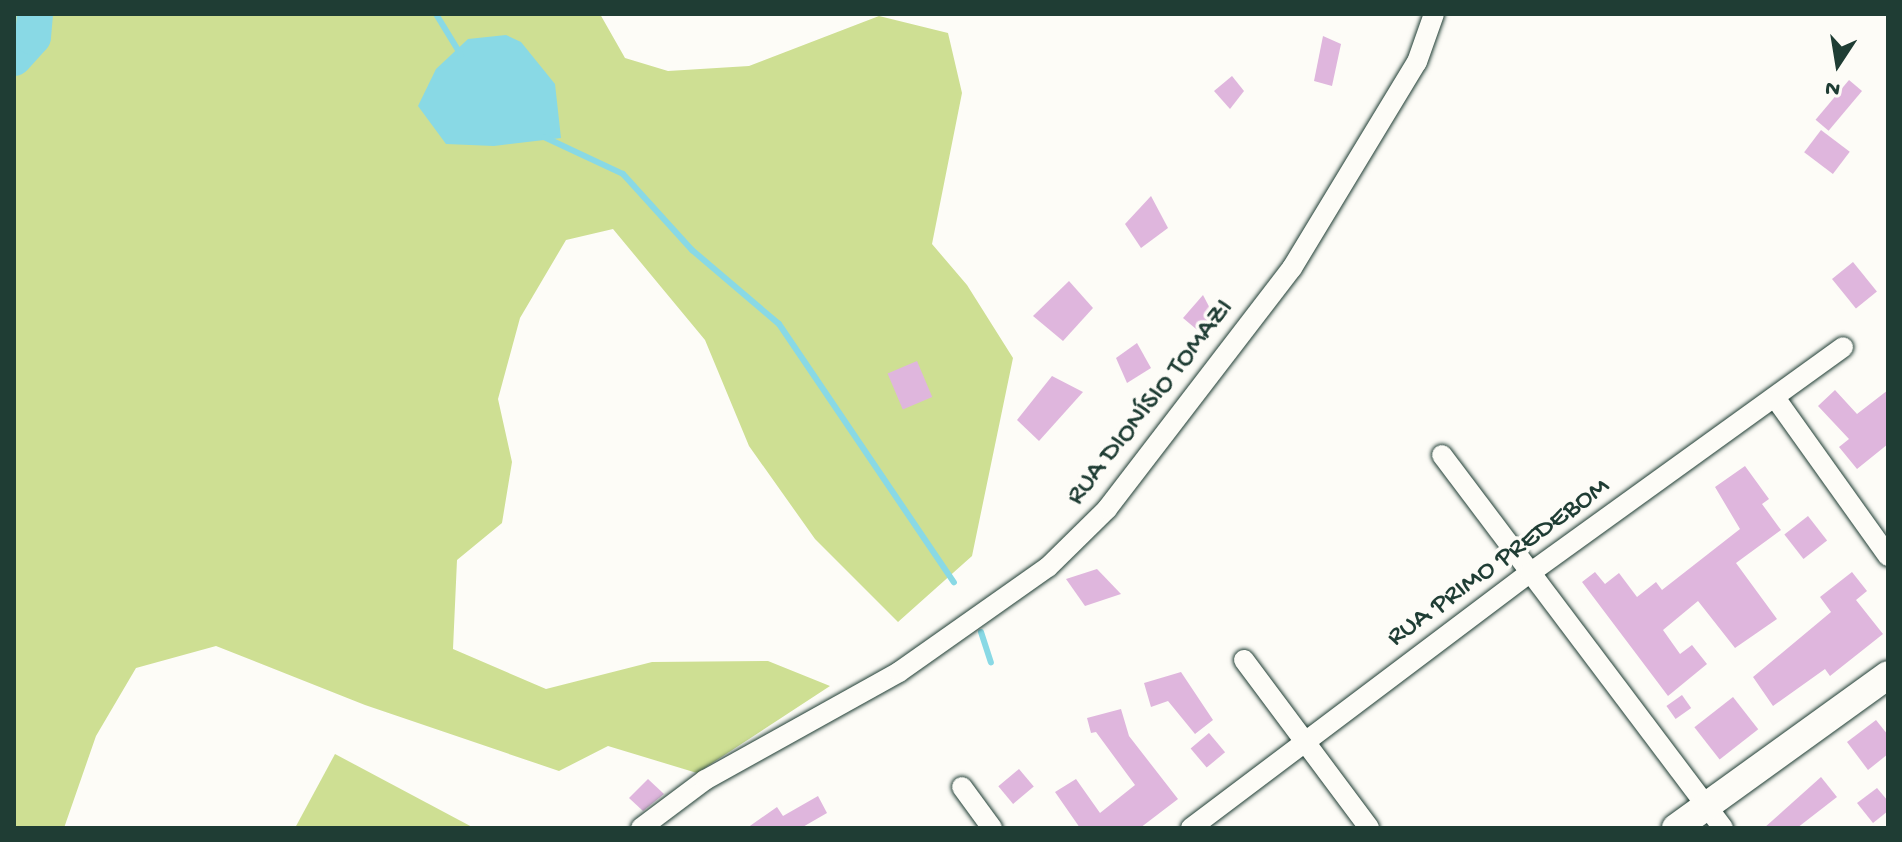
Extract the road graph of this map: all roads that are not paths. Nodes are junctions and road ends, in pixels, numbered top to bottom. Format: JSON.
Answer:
{"nodes":[{"id":1,"x":1434,"y":14,"type":"edge"},
{"id":2,"x":1843,"y":347,"type":"dead end"},
{"id":3,"x":1776,"y":399,"type":"junction"},
{"id":4,"x":1442,"y":455,"type":"dead end"},
{"id":5,"x":1888,"y":556,"type":"edge"},
{"id":6,"x":1530,"y":573,"type":"junction"},
{"id":7,"x":1244,"y":660,"type":"dead end"},
{"id":8,"x":1888,"y":675,"type":"edge"},
{"id":9,"x":1306,"y":740,"type":"junction"},
{"id":10,"x":962,"y":787,"type":"dead end"},
{"id":11,"x":1715,"y":817,"type":"edge"},
{"id":12,"x":641,"y":828,"type":"edge"},
{"id":13,"x":992,"y":828,"type":"edge"},
{"id":14,"x":1191,"y":828,"type":"edge"},
{"id":15,"x":1369,"y":828,"type":"edge"},
{"id":16,"x":1676,"y":828,"type":"edge"}],
"edges":[{"from":1,"to":12,"type":"street","name":"RUA DIONÍSIO TOMAZI"},
{"from":2,"to":3,"type":"street","name":"RUA PRIMO PREDEBOM"},
{"from":3,"to":5,"type":"street"},
{"from":3,"to":6,"type":"street","name":"RUA PRIMO PREDEBOM"},
{"from":4,"to":6,"type":"street"},
{"from":6,"to":9,"type":"street","name":"RUA PRIMO PREDEBOM"},
{"from":6,"to":11,"type":"street"},
{"from":7,"to":9,"type":"street"},
{"from":8,"to":11,"type":"street"},
{"from":9,"to":14,"type":"street","name":"RUA PRIMO PREDEBOM"},
{"from":9,"to":15,"type":"street"},
{"from":10,"to":13,"type":"street"},
{"from":11,"to":16,"type":"street"}]}
